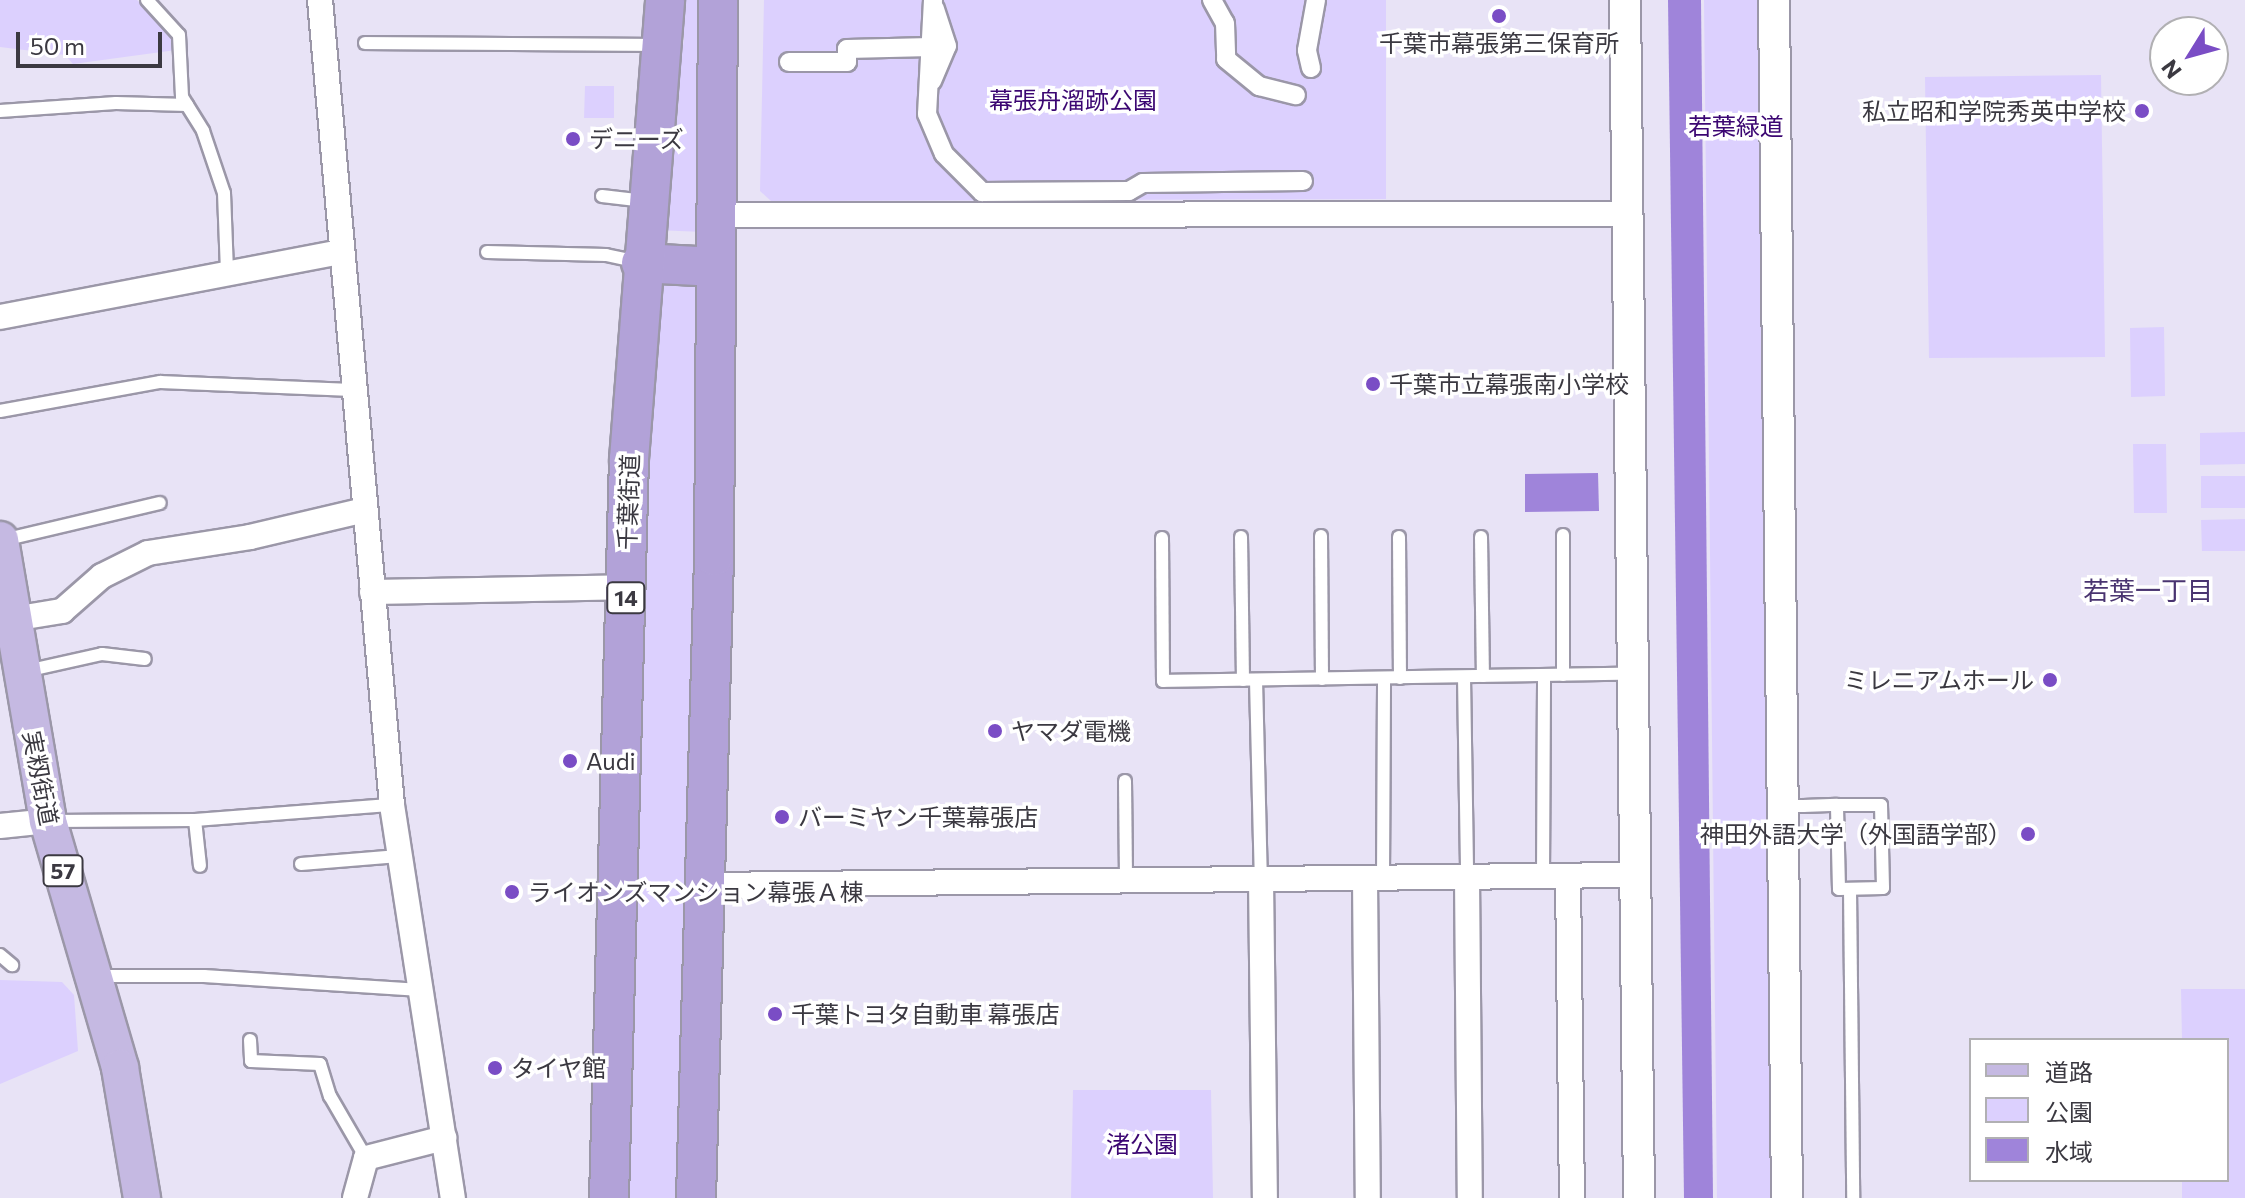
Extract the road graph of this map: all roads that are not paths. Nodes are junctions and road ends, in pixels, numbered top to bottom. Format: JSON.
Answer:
{"nodes":[{"id":1,"x":147,"y":0,"type":"edge"},
{"id":2,"x":320,"y":0,"type":"edge"},
{"id":3,"x":665,"y":0,"type":"edge"},
{"id":4,"x":718,"y":0,"type":"edge"},
{"id":5,"x":1212,"y":0,"type":"edge"},
{"id":6,"x":1316,"y":0,"type":"edge"},
{"id":7,"x":1625,"y":0,"type":"edge"},
{"id":8,"x":1774,"y":0,"type":"edge"},
{"id":9,"x":933,"y":3,"type":"edge"},
{"id":10,"x":365,"y":43,"type":"dead end"},
{"id":11,"x":664,"y":45,"type":"junction"},
{"id":12,"x":931,"y":47,"type":"junction"},
{"id":13,"x":789,"y":62,"type":"dead end"},
{"id":14,"x":1311,"y":68,"type":"dead end"},
{"id":15,"x":927,"y":91,"type":"junction"},
{"id":16,"x":1296,"y":95,"type":"dead end"},
{"id":17,"x":187,"y":105,"type":"junction"},
{"id":18,"x":0,"y":111,"type":"edge"},
{"id":19,"x":1303,"y":181,"type":"dead end"},
{"id":20,"x":602,"y":196,"type":"dead end"},
{"id":21,"x":648,"y":201,"type":"junction"},
{"id":22,"x":1627,"y":214,"type":"junction"},
{"id":23,"x":716,"y":215,"type":"junction"},
{"id":24,"x":342,"y":252,"type":"junction"},
{"id":25,"x":487,"y":252,"type":"dead end"},
{"id":26,"x":641,"y":263,"type":"junction"},
{"id":27,"x":716,"y":267,"type":"junction"},
{"id":28,"x":227,"y":271,"type":"junction"},
{"id":29,"x":0,"y":317,"type":"edge"},
{"id":30,"x":352,"y":390,"type":"junction"},
{"id":31,"x":0,"y":411,"type":"edge"},
{"id":32,"x":160,"y":503,"type":"dead end"},
{"id":33,"x":365,"y":510,"type":"junction"},
{"id":34,"x":1563,"y":535,"type":"dead end"},
{"id":35,"x":1321,"y":536,"type":"dead end"},
{"id":36,"x":1241,"y":537,"type":"dead end"},
{"id":37,"x":1399,"y":537,"type":"dead end"},
{"id":38,"x":1481,"y":537,"type":"dead end"},
{"id":39,"x":1162,"y":538,"type":"dead end"},
{"id":40,"x":0,"y":540,"type":"edge"},
{"id":41,"x":626,"y":587,"type":"junction"},
{"id":42,"x":372,"y":592,"type":"junction"},
{"id":43,"x":6,"y":619,"type":"edge"},
{"id":44,"x":145,"y":659,"type":"dead end"},
{"id":45,"x":22,"y":671,"type":"junction"},
{"id":46,"x":1630,"y":674,"type":"junction"},
{"id":47,"x":1544,"y":675,"type":"junction"},
{"id":48,"x":1563,"y":675,"type":"junction"},
{"id":49,"x":1483,"y":676,"type":"junction"},
{"id":50,"x":1464,"y":677,"type":"junction"},
{"id":51,"x":1384,"y":678,"type":"junction"},
{"id":52,"x":1400,"y":678,"type":"junction"},
{"id":53,"x":1322,"y":679,"type":"junction"},
{"id":54,"x":1250,"y":680,"type":"junction"},
{"id":55,"x":1125,"y":781,"type":"dead end"},
{"id":56,"x":392,"y":805,"type":"junction"},
{"id":57,"x":1837,"y":805,"type":"junction"},
{"id":58,"x":1783,"y":806,"type":"junction"},
{"id":59,"x":195,"y":820,"type":"junction"},
{"id":60,"x":48,"y":821,"type":"junction"},
{"id":61,"x":0,"y":826,"type":"edge"},
{"id":62,"x":399,"y":856,"type":"junction"},
{"id":63,"x":301,"y":864,"type":"dead end"},
{"id":64,"x":200,"y":866,"type":"dead end"},
{"id":65,"x":1635,"y":875,"type":"junction"},
{"id":66,"x":1543,"y":876,"type":"junction"},
{"id":67,"x":1568,"y":876,"type":"junction"},
{"id":68,"x":1467,"y":877,"type":"junction"},
{"id":69,"x":1374,"y":878,"type":"junction"},
{"id":70,"x":1126,"y":879,"type":"junction"},
{"id":71,"x":1261,"y":879,"type":"junction"},
{"id":72,"x":705,"y":885,"type":"junction"},
{"id":73,"x":1850,"y":889,"type":"junction"},
{"id":74,"x":0,"y":955,"type":"edge"},
{"id":75,"x":12,"y":965,"type":"dead end"},
{"id":76,"x":95,"y":976,"type":"junction"},
{"id":77,"x":421,"y":990,"type":"junction"},
{"id":78,"x":250,"y":1040,"type":"dead end"},
{"id":79,"x":444,"y":1138,"type":"junction"},
{"id":80,"x":366,"y":1158,"type":"junction"},
{"id":81,"x":142,"y":1198,"type":"edge"},
{"id":82,"x":355,"y":1198,"type":"edge"},
{"id":83,"x":453,"y":1198,"type":"edge"},
{"id":84,"x":609,"y":1198,"type":"edge"},
{"id":85,"x":696,"y":1198,"type":"edge"},
{"id":86,"x":1265,"y":1198,"type":"edge"},
{"id":87,"x":1368,"y":1198,"type":"edge"},
{"id":88,"x":1470,"y":1198,"type":"edge"},
{"id":89,"x":1572,"y":1198,"type":"edge"},
{"id":90,"x":1639,"y":1198,"type":"edge"},
{"id":91,"x":1787,"y":1198,"type":"edge"},
{"id":92,"x":1853,"y":1198,"type":"edge"}],
"edges":[{"from":1,"to":17,"type":"lane"},
{"from":2,"to":24,"type":"street"},
{"from":3,"to":11,"type":"highway","name":"千葉街道","number":"14"},
{"from":4,"to":23,"type":"highway"},
{"from":5,"to":16,"type":"street"},
{"from":6,"to":14,"type":"street"},
{"from":7,"to":22,"type":"street"},
{"from":8,"to":58,"type":"street"},
{"from":9,"to":12,"type":"street"},
{"from":9,"to":15,"type":"street"},
{"from":10,"to":11,"type":"lane"},
{"from":11,"to":21,"type":"highway","name":"千葉街道","number":"14"},
{"from":12,"to":13,"type":"street"},
{"from":12,"to":15,"type":"street"},
{"from":15,"to":19,"type":"street"},
{"from":17,"to":18,"type":"lane"},
{"from":17,"to":28,"type":"lane"},
{"from":20,"to":21,"type":"lane"},
{"from":21,"to":26,"type":"highway","name":"千葉街道","number":"14"},
{"from":22,"to":23,"type":"street"},
{"from":22,"to":46,"type":"street"},
{"from":23,"to":27,"type":"highway"},
{"from":24,"to":28,"type":"street"},
{"from":24,"to":30,"type":"street"},
{"from":25,"to":26,"type":"lane"},
{"from":26,"to":27,"type":"highway"},
{"from":26,"to":41,"type":"highway","name":"千葉街道","number":"14"},
{"from":27,"to":72,"type":"highway"},
{"from":28,"to":29,"type":"street"},
{"from":30,"to":31,"type":"lane"},
{"from":30,"to":33,"type":"street"},
{"from":32,"to":40,"type":"lane"},
{"from":33,"to":42,"type":"street"},
{"from":33,"to":43,"type":"street"},
{"from":34,"to":48,"type":"lane"},
{"from":35,"to":53,"type":"lane"},
{"from":36,"to":54,"type":"lane"},
{"from":37,"to":52,"type":"lane"},
{"from":38,"to":49,"type":"lane"},
{"from":39,"to":54,"type":"lane"},
{"from":40,"to":43,"type":"main road","name":"実籾街道","number":"57"},
{"from":41,"to":42,"type":"street"},
{"from":41,"to":84,"type":"highway","name":"千葉街道","number":"14"},
{"from":42,"to":56,"type":"street"},
{"from":43,"to":45,"type":"main road","name":"実籾街道","number":"57"},
{"from":44,"to":45,"type":"lane"},
{"from":45,"to":60,"type":"main road","name":"実籾街道","number":"57"},
{"from":46,"to":48,"type":"lane"},
{"from":46,"to":65,"type":"street"},
{"from":47,"to":48,"type":"lane"},
{"from":47,"to":49,"type":"lane"},
{"from":47,"to":66,"type":"lane"},
{"from":49,"to":50,"type":"lane"},
{"from":50,"to":52,"type":"lane"},
{"from":50,"to":68,"type":"lane"},
{"from":51,"to":52,"type":"lane"},
{"from":51,"to":53,"type":"lane"},
{"from":51,"to":69,"type":"lane"},
{"from":53,"to":54,"type":"lane"},
{"from":54,"to":71,"type":"lane"},
{"from":55,"to":70,"type":"lane"},
{"from":56,"to":59,"type":"lane"},
{"from":56,"to":62,"type":"street"},
{"from":57,"to":58,"type":"lane"},
{"from":57,"to":73,"type":"lane"},
{"from":57,"to":73,"type":"lane"},
{"from":58,"to":91,"type":"street"},
{"from":59,"to":60,"type":"lane"},
{"from":59,"to":64,"type":"lane"},
{"from":60,"to":61,"type":"street"},
{"from":60,"to":76,"type":"main road","name":"実籾街道","number":"57"},
{"from":62,"to":63,"type":"lane"},
{"from":62,"to":77,"type":"street"},
{"from":65,"to":67,"type":"street"},
{"from":65,"to":90,"type":"street"},
{"from":66,"to":67,"type":"street"},
{"from":66,"to":68,"type":"street"},
{"from":67,"to":89,"type":"street"},
{"from":68,"to":69,"type":"street"},
{"from":68,"to":88,"type":"street"},
{"from":69,"to":71,"type":"street"},
{"from":69,"to":87,"type":"street"},
{"from":70,"to":71,"type":"street"},
{"from":70,"to":72,"type":"street"},
{"from":71,"to":86,"type":"street"},
{"from":72,"to":85,"type":"highway"},
{"from":73,"to":92,"type":"lane"},
{"from":74,"to":75,"type":"lane"},
{"from":76,"to":77,"type":"lane"},
{"from":76,"to":81,"type":"main road","name":"実籾街道","number":"57"},
{"from":77,"to":79,"type":"street"},
{"from":78,"to":80,"type":"lane"},
{"from":79,"to":80,"type":"street"},
{"from":79,"to":83,"type":"street"},
{"from":80,"to":82,"type":"street"}]}
